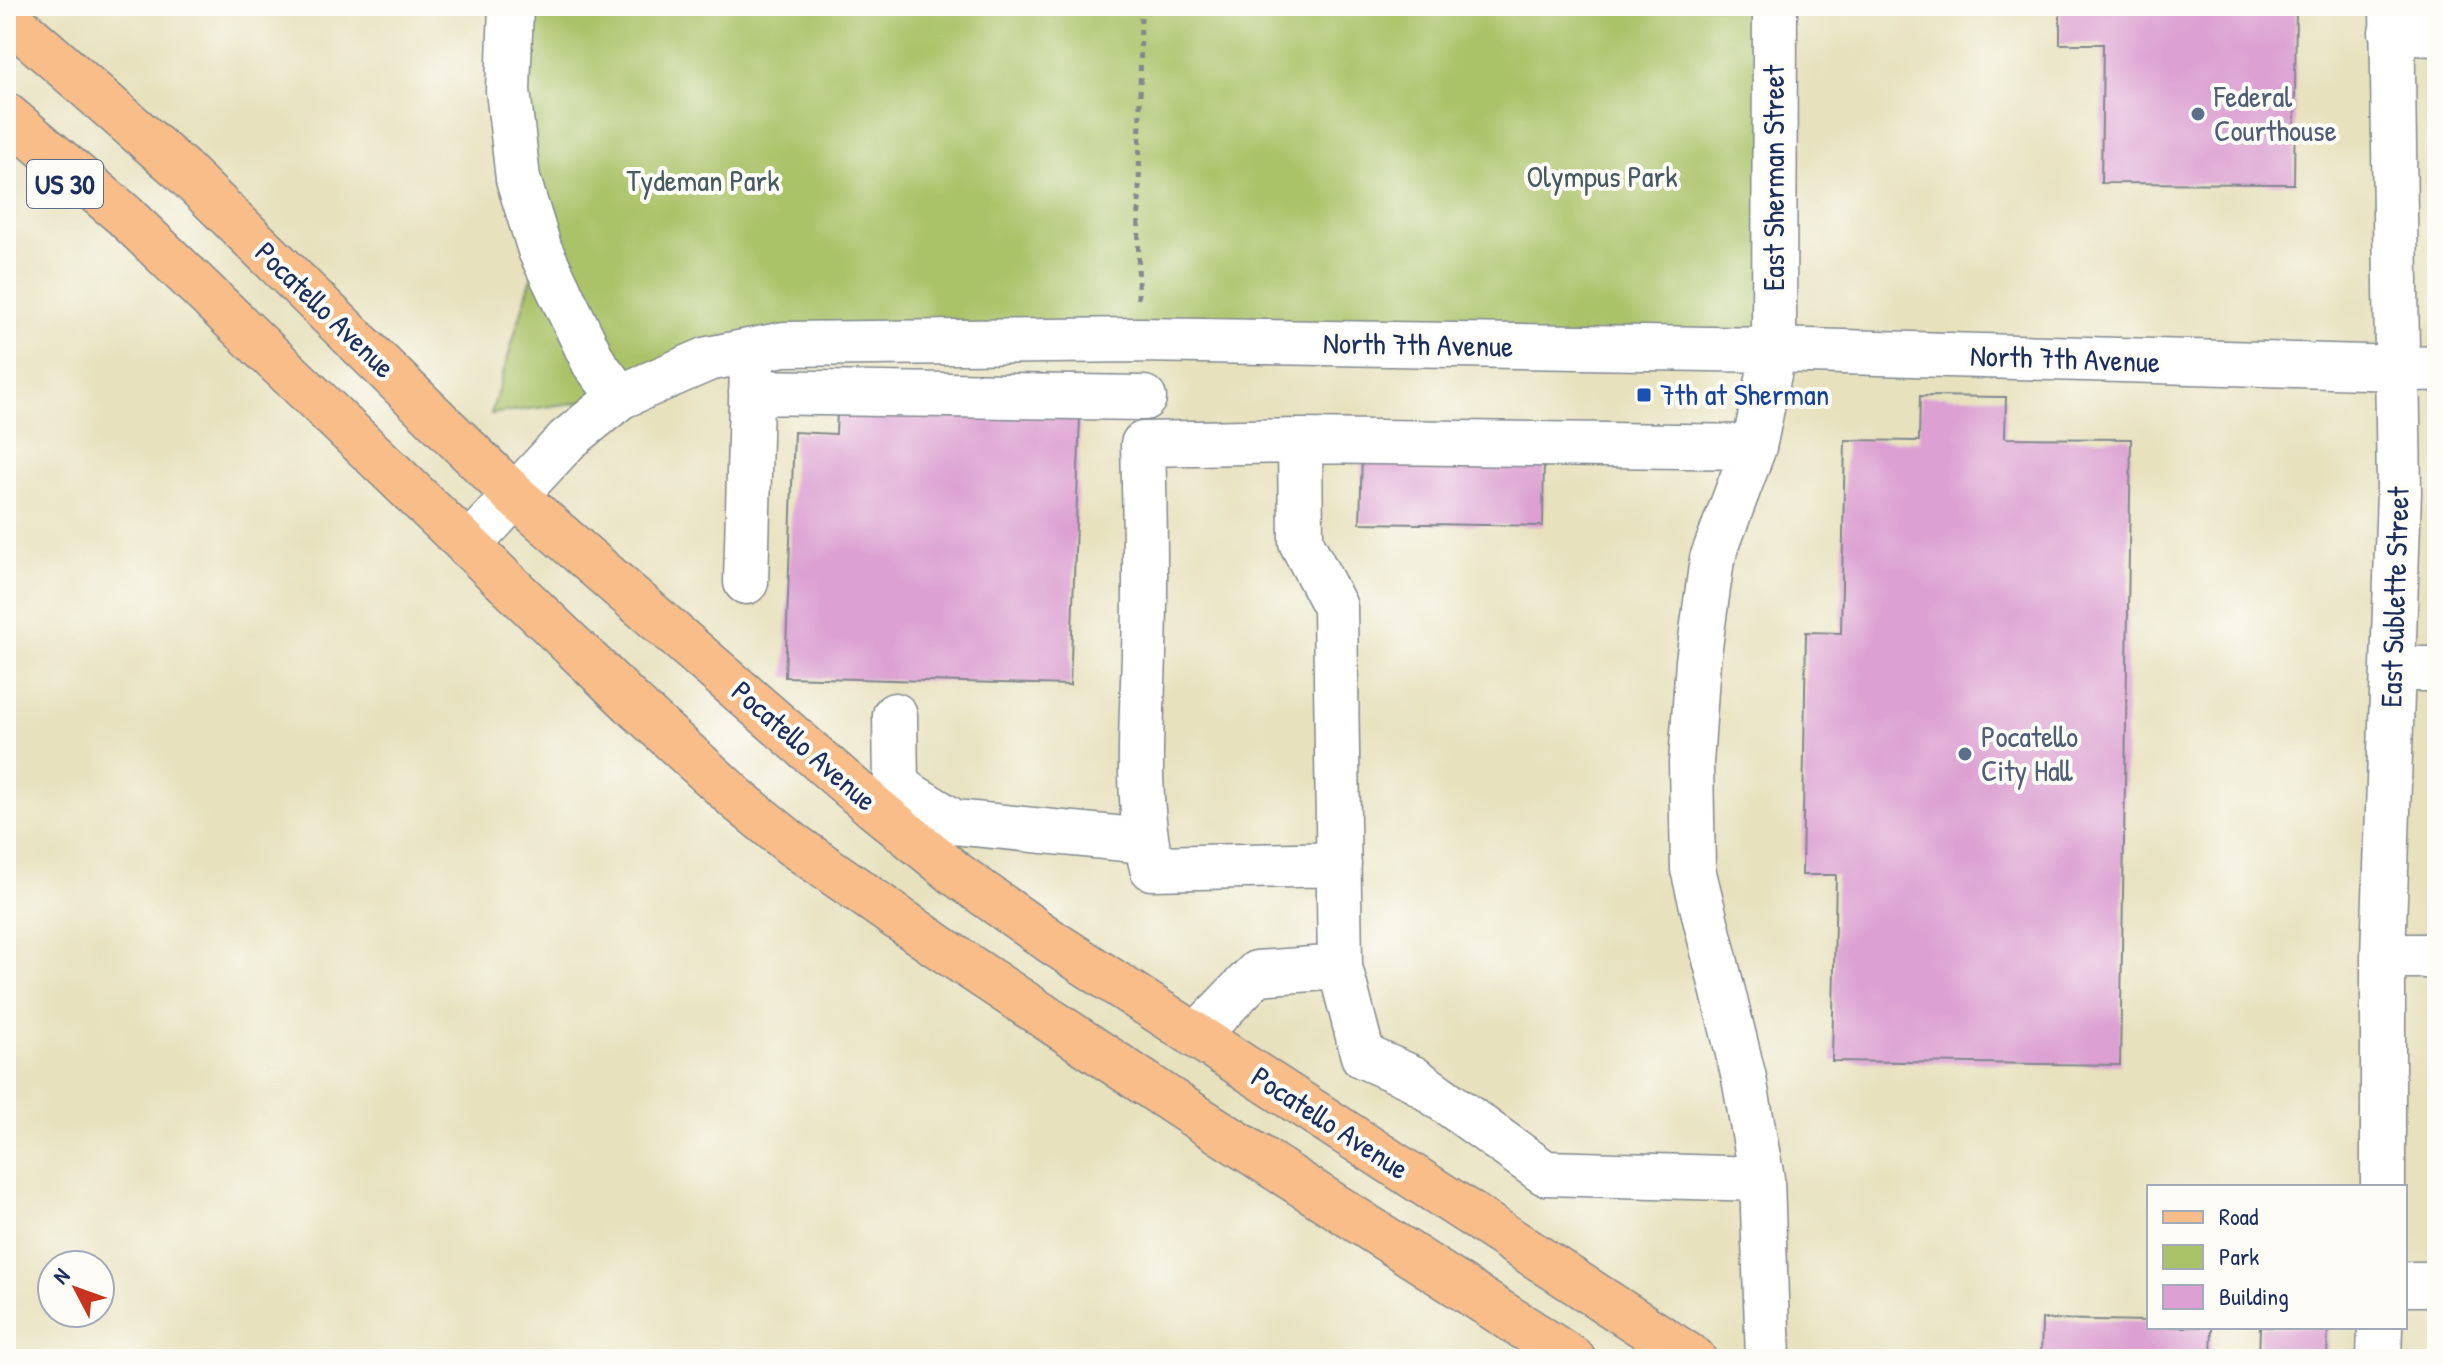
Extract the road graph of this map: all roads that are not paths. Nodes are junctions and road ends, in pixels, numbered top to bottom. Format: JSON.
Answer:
{"nodes":[{"id":1,"x":511,"y":6,"type":"edge"},
{"id":2,"x":1775,"y":6,"type":"edge"},
{"id":3,"x":6,"y":16,"type":"edge"},
{"id":4,"x":2392,"y":19,"type":"edge"},
{"id":5,"x":2437,"y":34,"type":"edge"},
{"id":6,"x":6,"y":115,"type":"edge"},
{"id":7,"x":6,"y":153,"type":"edge"},
{"id":8,"x":124,"y":215,"type":"junction"},
{"id":9,"x":1138,"y":340,"type":"junction"},
{"id":10,"x":1774,"y":350,"type":"junction"},
{"id":11,"x":2418,"y":369,"type":"edge"},
{"id":12,"x":752,"y":371,"type":"junction"},
{"id":13,"x":620,"y":397,"type":"junction"},
{"id":14,"x":1144,"y":398,"type":"junction"},
{"id":15,"x":1300,"y":441,"type":"junction"},
{"id":16,"x":1143,"y":444,"type":"junction"},
{"id":17,"x":1754,"y":447,"type":"junction"},
{"id":18,"x":515,"y":496,"type":"junction"},
{"id":19,"x":468,"y":546,"type":"junction"},
{"id":20,"x":746,"y":582,"type":"dead end"},
{"id":21,"x":2393,"y":669,"type":"junction"},
{"id":22,"x":2437,"y":669,"type":"edge"},
{"id":23,"x":895,"y":715,"type":"dead end"},
{"id":24,"x":1145,"y":841,"type":"junction"},
{"id":25,"x":1339,"y":864,"type":"junction"},
{"id":26,"x":2383,"y":956,"type":"junction"},
{"id":27,"x":2437,"y":956,"type":"edge"},
{"id":28,"x":1340,"y":967,"type":"junction"},
{"id":29,"x":1196,"y":1036,"type":"junction"},
{"id":30,"x":1762,"y":1179,"type":"junction"},
{"id":31,"x":2383,"y":1185,"type":"edge"},
{"id":32,"x":2407,"y":1284,"type":"edge"},
{"id":33,"x":2437,"y":1284,"type":"edge"},
{"id":34,"x":2380,"y":1329,"type":"edge"},
{"id":35,"x":1573,"y":1359,"type":"edge"},
{"id":36,"x":1694,"y":1359,"type":"edge"},
{"id":37,"x":1768,"y":1359,"type":"edge"},
{"id":38,"x":2379,"y":1359,"type":"edge"}],
"edges":[{"from":1,"to":13,"type":"street"},
{"from":2,"to":10,"type":"street","name":"East Sherman Street"},
{"from":3,"to":18,"type":"main road","name":"Pocatello Avenue"},
{"from":4,"to":5,"type":"street"},
{"from":4,"to":11,"type":"street","name":"East Sublette Street"},
{"from":6,"to":8,"type":"main road"},
{"from":7,"to":8,"type":"main road","number":"US 30"},
{"from":8,"to":19,"type":"main road"},
{"from":9,"to":10,"type":"street","name":"North 7th Avenue"},
{"from":9,"to":12,"type":"street","name":"North 7th Avenue"},
{"from":9,"to":14,"type":"street"},
{"from":10,"to":11,"type":"street","name":"North 7th Avenue"},
{"from":10,"to":17,"type":"street","name":"East Sherman Street"},
{"from":11,"to":21,"type":"street","name":"East Sublette Street"},
{"from":12,"to":13,"type":"street","name":"North 7th Avenue"},
{"from":12,"to":14,"type":"street"},
{"from":12,"to":20,"type":"street"},
{"from":13,"to":18,"type":"street","name":"North 7th Avenue"},
{"from":14,"to":16,"type":"street"},
{"from":15,"to":16,"type":"street"},
{"from":15,"to":17,"type":"street"},
{"from":15,"to":25,"type":"street"},
{"from":16,"to":24,"type":"street"},
{"from":17,"to":30,"type":"street","name":"East Sherman Street"},
{"from":18,"to":19,"type":"street","name":"North 7th Avenue"},
{"from":18,"to":29,"type":"main road","name":"Pocatello Avenue"},
{"from":19,"to":35,"type":"main road"},
{"from":21,"to":22,"type":"street"},
{"from":21,"to":26,"type":"street","name":"East Sublette Street"},
{"from":23,"to":24,"type":"street"},
{"from":24,"to":25,"type":"street"},
{"from":25,"to":28,"type":"street"},
{"from":26,"to":27,"type":"street"},
{"from":26,"to":31,"type":"street","name":"East Sublette Street"},
{"from":28,"to":29,"type":"street"},
{"from":28,"to":30,"type":"street"},
{"from":29,"to":36,"type":"main road","name":"Pocatello Avenue"},
{"from":30,"to":37,"type":"street","name":"East Sherman Street"},
{"from":32,"to":33,"type":"street"},
{"from":34,"to":38,"type":"street"}]}
